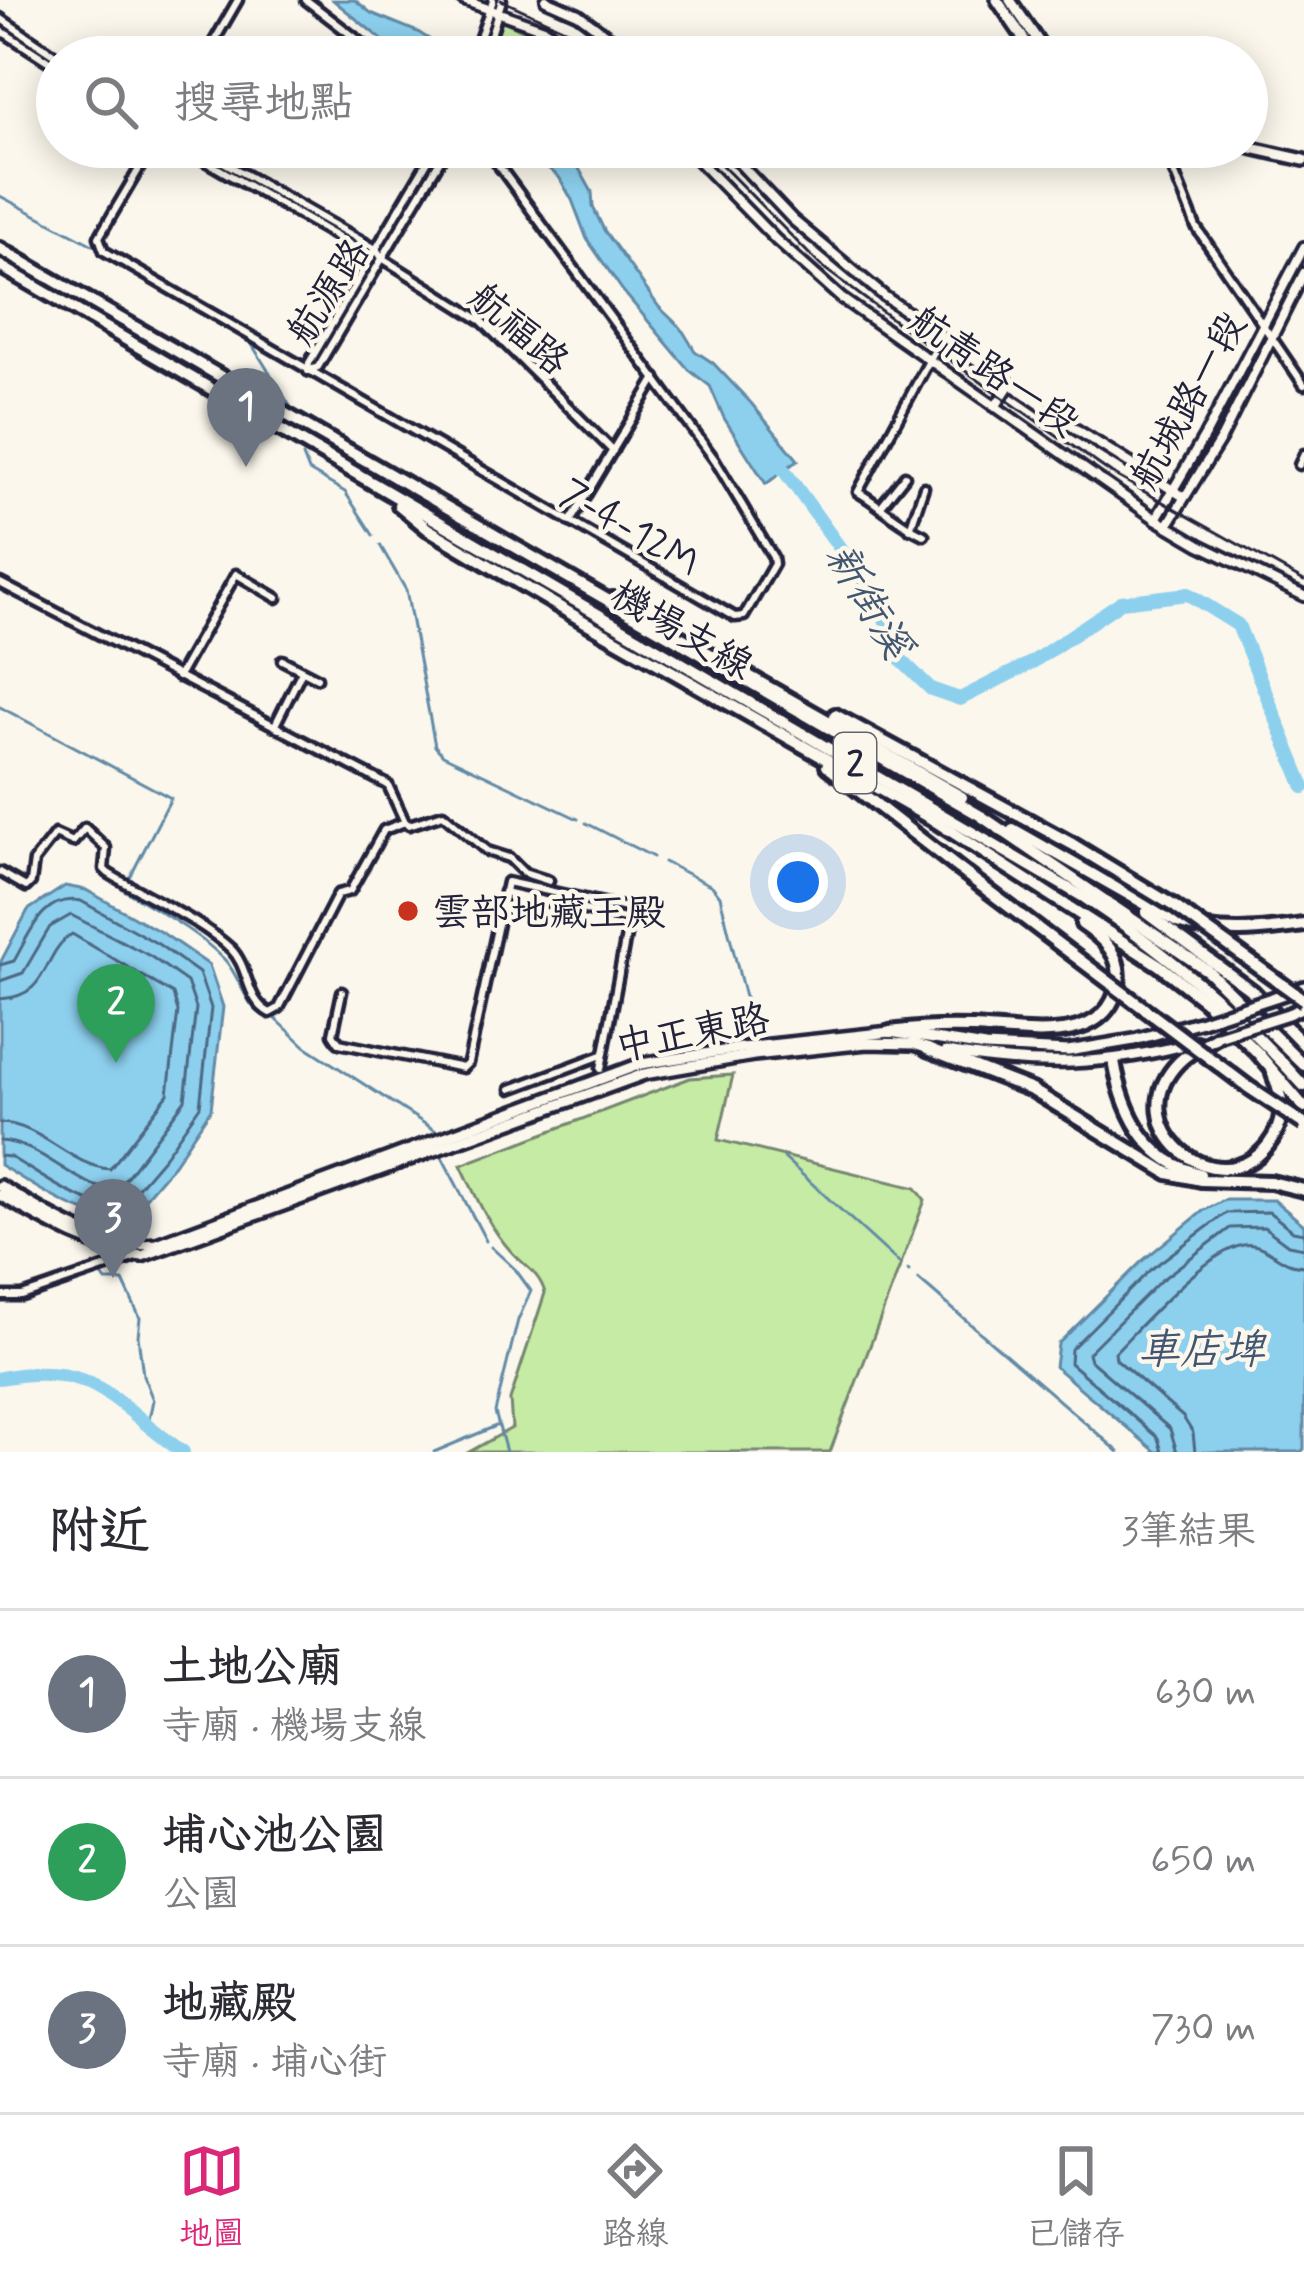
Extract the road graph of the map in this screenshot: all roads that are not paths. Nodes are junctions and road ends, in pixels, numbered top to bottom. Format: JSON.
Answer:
{"nodes":[{"id":1,"x":238,"y":0,"type":"edge"},
{"id":2,"x":306,"y":0,"type":"edge"},
{"id":3,"x":463,"y":0,"type":"edge"},
{"id":4,"x":493,"y":0,"type":"edge"},
{"id":5,"x":502,"y":0,"type":"edge"},
{"id":6,"x":546,"y":0,"type":"edge"},
{"id":7,"x":997,"y":0,"type":"edge"},
{"id":8,"x":1010,"y":0,"type":"edge"},
{"id":9,"x":494,"y":11,"type":"junction"},
{"id":10,"x":0,"y":18,"type":"edge"},
{"id":11,"x":0,"y":30,"type":"edge"},
{"id":12,"x":217,"y":36,"type":"edge"},
{"id":13,"x":353,"y":36,"type":"edge"},
{"id":14,"x":482,"y":36,"type":"edge"},
{"id":15,"x":489,"y":36,"type":"edge"},
{"id":16,"x":556,"y":36,"type":"edge"},
{"id":17,"x":608,"y":36,"type":"edge"},
{"id":18,"x":1022,"y":36,"type":"edge"},
{"id":19,"x":1035,"y":36,"type":"edge"},
{"id":20,"x":36,"y":42,"type":"edge"},
{"id":21,"x":36,"y":53,"type":"edge"},
{"id":22,"x":1268,"y":152,"type":"edge"},
{"id":23,"x":1304,"y":160,"type":"edge"},
{"id":24,"x":140,"y":168,"type":"edge"},
{"id":25,"x":220,"y":168,"type":"edge"},
{"id":26,"x":232,"y":168,"type":"edge"},
{"id":27,"x":424,"y":168,"type":"edge"},
{"id":28,"x":436,"y":168,"type":"edge"},
{"id":29,"x":500,"y":168,"type":"edge"},
{"id":30,"x":707,"y":168,"type":"edge"},
{"id":31,"x":745,"y":168,"type":"edge"},
{"id":32,"x":1172,"y":168,"type":"edge"},
{"id":33,"x":1304,"y":247,"type":"edge"},
{"id":34,"x":0,"y":249,"type":"edge"},
{"id":35,"x":374,"y":252,"type":"junction"},
{"id":36,"x":382,"y":258,"type":"junction"},
{"id":37,"x":0,"y":266,"type":"edge"},
{"id":38,"x":1304,"y":273,"type":"edge"},
{"id":39,"x":1264,"y":324,"type":"junction"},
{"id":40,"x":1271,"y":334,"type":"junction"},
{"id":41,"x":942,"y":337,"type":"junction"},
{"id":42,"x":929,"y":360,"type":"junction"},
{"id":43,"x":308,"y":371,"type":"junction"},
{"id":44,"x":656,"y":378,"type":"junction"},
{"id":45,"x":1010,"y":384,"type":"junction"},
{"id":46,"x":1304,"y":385,"type":"edge"},
{"id":47,"x":995,"y":406,"type":"junction"},
{"id":48,"x":613,"y":451,"type":"junction"},
{"id":49,"x":1304,"y":454,"type":"edge"},
{"id":50,"x":1299,"y":465,"type":"dead end"},
{"id":51,"x":905,"y":476,"type":"dead end"},
{"id":52,"x":374,"y":484,"type":"junction"},
{"id":53,"x":924,"y":487,"type":"dead end"},
{"id":54,"x":1174,"y":490,"type":"junction"},
{"id":55,"x":1184,"y":497,"type":"junction"},
{"id":56,"x":881,"y":506,"type":"junction"},
{"id":57,"x":1156,"y":519,"type":"junction"},
{"id":58,"x":570,"y":522,"type":"junction"},
{"id":59,"x":1167,"y":526,"type":"junction"},
{"id":60,"x":910,"y":529,"type":"junction"},
{"id":61,"x":924,"y":536,"type":"dead end"},
{"id":62,"x":0,"y":584,"type":"edge"},
{"id":63,"x":582,"y":588,"type":"junction"},
{"id":64,"x":1304,"y":596,"type":"edge"},
{"id":65,"x":277,"y":598,"type":"dead end"},
{"id":66,"x":657,"y":622,"type":"junction"},
{"id":67,"x":282,"y":661,"type":"dead end"},
{"id":68,"x":302,"y":671,"type":"junction"},
{"id":69,"x":178,"y":677,"type":"junction"},
{"id":70,"x":316,"y":678,"type":"dead end"},
{"id":71,"x":275,"y":725,"type":"junction"},
{"id":72,"x":811,"y":752,"type":"junction"},
{"id":73,"x":405,"y":823,"type":"junction"},
{"id":74,"x":1002,"y":866,"type":"junction"},
{"id":75,"x":0,"y":872,"type":"edge"},
{"id":76,"x":548,"y":881,"type":"dead end"},
{"id":77,"x":1104,"y":883,"type":"junction"},
{"id":78,"x":504,"y":892,"type":"junction"},
{"id":79,"x":629,"y":920,"type":"junction"},
{"id":80,"x":1304,"y":925,"type":"edge"},
{"id":81,"x":1304,"y":987,"type":"edge"},
{"id":82,"x":342,"y":992,"type":"dead end"},
{"id":83,"x":1304,"y":1004,"type":"edge"},
{"id":84,"x":890,"y":1032,"type":"junction"},
{"id":85,"x":1218,"y":1036,"type":"junction"},
{"id":86,"x":1112,"y":1045,"type":"junction"},
{"id":87,"x":1304,"y":1045,"type":"edge"},
{"id":88,"x":927,"y":1049,"type":"junction"},
{"id":89,"x":602,"y":1055,"type":"junction"},
{"id":90,"x":1114,"y":1061,"type":"junction"},
{"id":91,"x":1265,"y":1061,"type":"junction"},
{"id":92,"x":1304,"y":1065,"type":"edge"},
{"id":93,"x":602,"y":1069,"type":"dead end"},
{"id":94,"x":1304,"y":1087,"type":"edge"},
{"id":95,"x":511,"y":1089,"type":"dead end"},
{"id":96,"x":1304,"y":1107,"type":"edge"},
{"id":97,"x":1304,"y":1124,"type":"edge"},
{"id":98,"x":1229,"y":1179,"type":"junction"},
{"id":99,"x":1304,"y":1190,"type":"edge"},
{"id":100,"x":0,"y":1191,"type":"edge"},
{"id":101,"x":157,"y":1244,"type":"junction"},
{"id":102,"x":142,"y":1256,"type":"junction"},
{"id":103,"x":0,"y":1296,"type":"edge"}],
"edges":[{"from":1,"to":12,"type":"street"},
{"from":2,"to":13,"type":"street"},
{"from":3,"to":9,"type":"street"},
{"from":4,"to":9,"type":"street"},
{"from":5,"to":9,"type":"street"},
{"from":6,"to":17,"type":"street"},
{"from":7,"to":18,"type":"main road"},
{"from":8,"to":19,"type":"main road"},
{"from":9,"to":14,"type":"street"},
{"from":9,"to":15,"type":"street"},
{"from":9,"to":16,"type":"street"},
{"from":10,"to":20,"type":"street"},
{"from":11,"to":21,"type":"street"},
{"from":22,"to":23,"type":"main road"},
{"from":24,"to":43,"type":"street","name":"7-4-12M"},
{"from":25,"to":35,"type":"street","name":"航福路"},
{"from":26,"to":35,"type":"street","name":"航福路"},
{"from":27,"to":35,"type":"street","name":"航源路"},
{"from":28,"to":36,"type":"street","name":"航源路"},
{"from":29,"to":44,"type":"street","name":"7-4-12M"},
{"from":30,"to":42,"type":"street","name":"航青路一段"},
{"from":31,"to":41,"type":"street","name":"航青路一段"},
{"from":32,"to":39,"type":"street"},
{"from":33,"to":39,"type":"street","name":"航城路一段"},
{"from":34,"to":63,"type":"highway","name":"機場支線","number":"2"},
{"from":35,"to":36,"type":"street","name":"航福路"},
{"from":35,"to":43,"type":"street","name":"航源路"},
{"from":36,"to":43,"type":"street","name":"航源路"},
{"from":36,"to":48,"type":"street","name":"航福路"},
{"from":37,"to":52,"type":"highway","name":"機場支線","number":"2"},
{"from":38,"to":40,"type":"street","name":"航城路一段"},
{"from":39,"to":40,"type":"street"},
{"from":39,"to":54,"type":"street","name":"航城路一段"},
{"from":40,"to":46,"type":"street"},
{"from":40,"to":55,"type":"street","name":"航城路一段"},
{"from":41,"to":42,"type":"street"},
{"from":41,"to":45,"type":"street","name":"航青路一段"},
{"from":42,"to":47,"type":"street","name":"航青路一段"},
{"from":42,"to":56,"type":"street"},
{"from":43,"to":58,"type":"street","name":"7-4-12M"},
{"from":44,"to":48,"type":"street"},
{"from":44,"to":58,"type":"street","name":"7-4-12M"},
{"from":45,"to":47,"type":"street"},
{"from":45,"to":54,"type":"street","name":"航青路一段"},
{"from":47,"to":57,"type":"street","name":"航青路一段"},
{"from":48,"to":58,"type":"street"},
{"from":49,"to":50,"type":"street"},
{"from":51,"to":56,"type":"street"},
{"from":52,"to":72,"type":"highway"},
{"from":52,"to":94,"type":"highway","name":"機場支線","number":"2"},
{"from":53,"to":60,"type":"street"},
{"from":54,"to":55,"type":"street","name":"航青路一段"},
{"from":54,"to":57,"type":"street","name":"航城路一段"},
{"from":55,"to":59,"type":"street","name":"航城路一段"},
{"from":56,"to":60,"type":"street"},
{"from":57,"to":59,"type":"street","name":"航青路一段"},
{"from":59,"to":64,"type":"street","name":"航青路一段"},
{"from":60,"to":61,"type":"street"},
{"from":62,"to":69,"type":"street"},
{"from":63,"to":66,"type":"highway"},
{"from":63,"to":92,"type":"highway","name":"機場支線","number":"2"},
{"from":65,"to":69,"type":"street"},
{"from":66,"to":77,"type":"highway"},
{"from":66,"to":83,"type":"highway","bridge":true},
{"from":67,"to":68,"type":"street"},
{"from":68,"to":70,"type":"street"},
{"from":68,"to":71,"type":"street"},
{"from":69,"to":71,"type":"street"},
{"from":71,"to":73,"type":"street"},
{"from":72,"to":74,"type":"highway"},
{"from":72,"to":97,"type":"highway","bridge":true},
{"from":73,"to":75,"type":"street"},
{"from":73,"to":76,"type":"street"},
{"from":74,"to":84,"type":"highway"},
{"from":74,"to":91,"type":"highway"},
{"from":77,"to":80,"type":"highway"},
{"from":77,"to":87,"type":"highway"},
{"from":78,"to":79,"type":"street"},
{"from":78,"to":79,"type":"street"},
{"from":78,"to":82,"type":"street"},
{"from":79,"to":89,"type":"street"},
{"from":81,"to":86,"type":"main road","name":"中正東路","bridge":true},
{"from":83,"to":85,"type":"main road","name":"中正東路","bridge":true},
{"from":84,"to":86,"type":"main road","name":"中正東路"},
{"from":84,"to":101,"type":"main road","name":"中正東路"},
{"from":85,"to":90,"type":"main road","name":"中正東路"},
{"from":85,"to":91,"type":"highway"},
{"from":86,"to":90,"type":"main road"},
{"from":88,"to":90,"type":"main road","name":"中正東路"},
{"from":88,"to":98,"type":"highway"},
{"from":88,"to":102,"type":"main road","name":"中正東路"},
{"from":89,"to":93,"type":"street"},
{"from":89,"to":95,"type":"street"},
{"from":90,"to":98,"type":"highway"},
{"from":91,"to":96,"type":"highway"},
{"from":98,"to":99,"type":"highway"},
{"from":100,"to":101,"type":"main road","name":"中正東路"},
{"from":100,"to":102,"type":"main road"},
{"from":101,"to":102,"type":"street"},
{"from":102,"to":103,"type":"street"}]}
